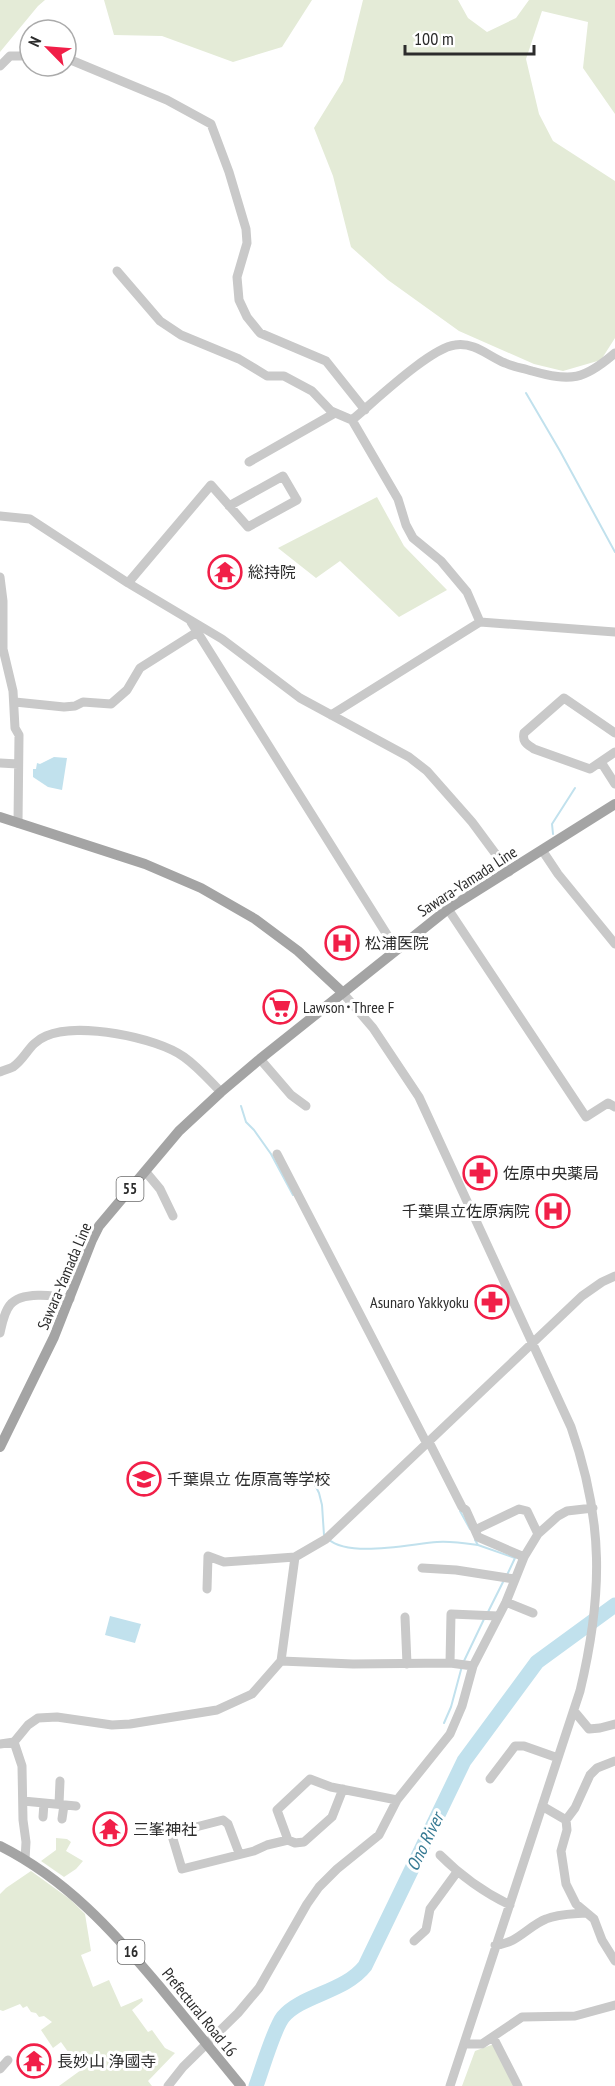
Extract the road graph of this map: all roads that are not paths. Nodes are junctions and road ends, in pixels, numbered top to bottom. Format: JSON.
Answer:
{"nodes":[{"id":1,"x":18,"y":56,"type":"edge"},
{"id":2,"x":78,"y":63,"type":"edge"},
{"id":3,"x":0,"y":66,"type":"edge"},
{"id":4,"x":117,"y":271,"type":"dead end"},
{"id":5,"x":615,"y":353,"type":"edge"},
{"id":6,"x":365,"y":410,"type":"junction"},
{"id":7,"x":335,"y":413,"type":"junction"},
{"id":8,"x":352,"y":420,"type":"junction"},
{"id":9,"x":249,"y":462,"type":"dead end"},
{"id":10,"x":229,"y":506,"type":"junction"},
{"id":11,"x":0,"y":516,"type":"edge"},
{"id":12,"x":0,"y":577,"type":"edge"},
{"id":13,"x":128,"y":584,"type":"junction"},
{"id":14,"x":189,"y":620,"type":"junction"},
{"id":15,"x":480,"y":622,"type":"junction"},
{"id":16,"x":196,"y":632,"type":"junction"},
{"id":17,"x":615,"y":632,"type":"edge"},
{"id":18,"x":15,"y":702,"type":"junction"},
{"id":19,"x":331,"y":715,"type":"junction"},
{"id":20,"x":615,"y":733,"type":"edge"},
{"id":21,"x":615,"y":752,"type":"edge"},
{"id":22,"x":601,"y":762,"type":"junction"},
{"id":23,"x":0,"y":763,"type":"edge"},
{"id":24,"x":18,"y":765,"type":"junction"},
{"id":25,"x":615,"y":784,"type":"edge"},
{"id":26,"x":615,"y":804,"type":"edge"},
{"id":27,"x":0,"y":817,"type":"edge"},
{"id":28,"x":18,"y":823,"type":"junction"},
{"id":29,"x":542,"y":850,"type":"junction"},
{"id":30,"x":509,"y":872,"type":"junction"},
{"id":31,"x":448,"y":909,"type":"junction"},
{"id":32,"x":615,"y":944,"type":"edge"},
{"id":33,"x":396,"y":950,"type":"junction"},
{"id":34,"x":342,"y":992,"type":"junction"},
{"id":35,"x":260,"y":1059,"type":"junction"},
{"id":36,"x":0,"y":1072,"type":"edge"},
{"id":37,"x":221,"y":1092,"type":"junction"},
{"id":38,"x":306,"y":1106,"type":"dead end"},
{"id":39,"x":615,"y":1107,"type":"edge"},
{"id":40,"x":277,"y":1154,"type":"dead end"},
{"id":41,"x":145,"y":1172,"type":"junction"},
{"id":42,"x":174,"y":1216,"type":"dead end"},
{"id":43,"x":615,"y":1276,"type":"edge"},
{"id":44,"x":70,"y":1299,"type":"junction"},
{"id":45,"x":0,"y":1333,"type":"edge"},
{"id":46,"x":534,"y":1342,"type":"junction"},
{"id":47,"x":427,"y":1444,"type":"junction"},
{"id":48,"x":0,"y":1447,"type":"edge"},
{"id":49,"x":593,"y":1508,"type":"junction"},
{"id":50,"x":475,"y":1530,"type":"junction"},
{"id":51,"x":538,"y":1534,"type":"junction"},
{"id":52,"x":295,"y":1557,"type":"junction"},
{"id":53,"x":524,"y":1557,"type":"junction"},
{"id":54,"x":422,"y":1568,"type":"dead end"},
{"id":55,"x":514,"y":1579,"type":"junction"},
{"id":56,"x":207,"y":1589,"type":"dead end"},
{"id":57,"x":506,"y":1602,"type":"junction"},
{"id":58,"x":533,"y":1613,"type":"dead end"},
{"id":59,"x":498,"y":1616,"type":"junction"},
{"id":60,"x":405,"y":1617,"type":"dead end"},
{"id":61,"x":281,"y":1661,"type":"junction"},
{"id":62,"x":450,"y":1663,"type":"junction"},
{"id":63,"x":407,"y":1664,"type":"junction"},
{"id":64,"x":466,"y":1665,"type":"junction"},
{"id":65,"x":574,"y":1711,"type":"junction"},
{"id":66,"x":615,"y":1724,"type":"edge"},
{"id":67,"x":14,"y":1742,"type":"junction"},
{"id":68,"x":0,"y":1744,"type":"edge"},
{"id":69,"x":558,"y":1758,"type":"junction"},
{"id":70,"x":615,"y":1761,"type":"edge"},
{"id":71,"x":490,"y":1779,"type":"dead end"},
{"id":72,"x":60,"y":1781,"type":"dead end"},
{"id":73,"x":343,"y":1789,"type":"junction"},
{"id":74,"x":397,"y":1800,"type":"junction"},
{"id":75,"x":23,"y":1801,"type":"junction"},
{"id":76,"x":44,"y":1803,"type":"junction"},
{"id":77,"x":61,"y":1805,"type":"junction"},
{"id":78,"x":76,"y":1806,"type":"dead end"},
{"id":79,"x":542,"y":1806,"type":"junction"},
{"id":80,"x":43,"y":1817,"type":"dead end"},
{"id":81,"x":62,"y":1819,"type":"dead end"},
{"id":82,"x":566,"y":1820,"type":"junction"},
{"id":83,"x":288,"y":1840,"type":"junction"},
{"id":84,"x":0,"y":1846,"type":"edge"},
{"id":85,"x":239,"y":1853,"type":"junction"},
{"id":86,"x":440,"y":1855,"type":"dead end"},
{"id":87,"x":25,"y":1860,"type":"junction"},
{"id":88,"x":457,"y":1872,"type":"junction"},
{"id":89,"x":510,"y":1905,"type":"junction"},
{"id":90,"x":585,"y":1913,"type":"junction"},
{"id":91,"x":414,"y":1941,"type":"dead end"},
{"id":92,"x":495,"y":1945,"type":"junction"},
{"id":93,"x":615,"y":1961,"type":"edge"},
{"id":94,"x":615,"y":2005,"type":"edge"},
{"id":95,"x":494,"y":2037,"type":"junction"},
{"id":96,"x":207,"y":2044,"type":"junction"},
{"id":97,"x":464,"y":2044,"type":"junction"},
{"id":98,"x":8,"y":2060,"type":"dead end"},
{"id":99,"x":0,"y":2069,"type":"edge"},
{"id":100,"x":239,"y":2085,"type":"edge"},
{"id":101,"x":168,"y":2086,"type":"edge"},
{"id":102,"x":450,"y":2086,"type":"edge"},
{"id":103,"x":518,"y":2086,"type":"edge"}],
"edges":[{"from":1,"to":3,"type":"street"},
{"from":2,"to":6,"type":"street"},
{"from":4,"to":7,"type":"street"},
{"from":5,"to":6,"type":"street"},
{"from":6,"to":8,"type":"street"},
{"from":7,"to":8,"type":"street"},
{"from":7,"to":9,"type":"street"},
{"from":8,"to":15,"type":"street"},
{"from":10,"to":10,"type":"street"},
{"from":10,"to":13,"type":"street"},
{"from":11,"to":13,"type":"street"},
{"from":12,"to":18,"type":"street"},
{"from":13,"to":14,"type":"street"},
{"from":14,"to":16,"type":"street"},
{"from":14,"to":19,"type":"street"},
{"from":15,"to":17,"type":"street"},
{"from":15,"to":19,"type":"street"},
{"from":16,"to":18,"type":"street"},
{"from":16,"to":33,"type":"street"},
{"from":18,"to":24,"type":"street"},
{"from":19,"to":30,"type":"street"},
{"from":20,"to":22,"type":"street"},
{"from":21,"to":22,"type":"street"},
{"from":22,"to":25,"type":"street"},
{"from":23,"to":24,"type":"street"},
{"from":24,"to":28,"type":"street"},
{"from":26,"to":29,"type":"main road","name":"Sawara-Yamada Line","number":"55"},
{"from":27,"to":28,"type":"main road"},
{"from":28,"to":34,"type":"main road"},
{"from":29,"to":30,"type":"main road","name":"Sawara-Yamada Line","number":"55"},
{"from":29,"to":32,"type":"street"},
{"from":30,"to":31,"type":"main road","name":"Sawara-Yamada Line","number":"55"},
{"from":31,"to":33,"type":"main road","name":"Sawara-Yamada Line","number":"55"},
{"from":31,"to":39,"type":"street"},
{"from":33,"to":34,"type":"main road","name":"Sawara-Yamada Line","number":"55"},
{"from":34,"to":35,"type":"main road","name":"Sawara-Yamada Line","number":"55"},
{"from":34,"to":46,"type":"street"},
{"from":35,"to":37,"type":"main road","name":"Sawara-Yamada Line","number":"55"},
{"from":35,"to":38,"type":"street"},
{"from":36,"to":37,"type":"street"},
{"from":37,"to":41,"type":"main road","name":"Sawara-Yamada Line","number":"55"},
{"from":40,"to":47,"type":"street"},
{"from":41,"to":42,"type":"street"},
{"from":41,"to":44,"type":"main road","name":"Sawara-Yamada Line","number":"55"},
{"from":43,"to":46,"type":"street"},
{"from":44,"to":45,"type":"street"},
{"from":44,"to":48,"type":"main road","name":"Sawara-Yamada Line","number":"55"},
{"from":46,"to":47,"type":"street"},
{"from":46,"to":49,"type":"street"},
{"from":47,"to":50,"type":"street"},
{"from":47,"to":52,"type":"street"},
{"from":49,"to":51,"type":"street"},
{"from":49,"to":65,"type":"street"},
{"from":50,"to":51,"type":"street"},
{"from":50,"to":53,"type":"street"},
{"from":51,"to":53,"type":"street"},
{"from":52,"to":56,"type":"street"},
{"from":52,"to":61,"type":"street"},
{"from":53,"to":55,"type":"street"},
{"from":54,"to":55,"type":"street"},
{"from":55,"to":57,"type":"street"},
{"from":57,"to":58,"type":"street"},
{"from":57,"to":59,"type":"street"},
{"from":59,"to":62,"type":"street"},
{"from":59,"to":64,"type":"street"},
{"from":60,"to":63,"type":"street"},
{"from":61,"to":63,"type":"street"},
{"from":61,"to":67,"type":"street"},
{"from":62,"to":63,"type":"street"},
{"from":62,"to":64,"type":"street"},
{"from":64,"to":74,"type":"street"},
{"from":65,"to":66,"type":"street"},
{"from":65,"to":69,"type":"street"},
{"from":67,"to":68,"type":"street"},
{"from":67,"to":75,"type":"street"},
{"from":69,"to":71,"type":"street"},
{"from":69,"to":79,"type":"street"},
{"from":70,"to":82,"type":"street"},
{"from":72,"to":77,"type":"street"},
{"from":73,"to":74,"type":"street"},
{"from":73,"to":83,"type":"street"},
{"from":73,"to":83,"type":"street"},
{"from":74,"to":96,"type":"street"},
{"from":75,"to":76,"type":"street"},
{"from":75,"to":87,"type":"street"},
{"from":76,"to":77,"type":"street"},
{"from":76,"to":80,"type":"street"},
{"from":77,"to":78,"type":"street"},
{"from":77,"to":81,"type":"street"},
{"from":79,"to":82,"type":"street"},
{"from":79,"to":89,"type":"street"},
{"from":82,"to":90,"type":"street"},
{"from":83,"to":85,"type":"street"},
{"from":84,"to":87,"type":"main road","name":"Prefectural Road 16","number":"16"},
{"from":85,"to":85,"type":"street"},
{"from":86,"to":88,"type":"street"},
{"from":87,"to":96,"type":"main road","name":"Prefectural Road 16","number":"16"},
{"from":88,"to":89,"type":"street"},
{"from":88,"to":91,"type":"street"},
{"from":89,"to":92,"type":"street"},
{"from":90,"to":92,"type":"street"},
{"from":90,"to":93,"type":"street"},
{"from":92,"to":97,"type":"street"},
{"from":94,"to":95,"type":"street"},
{"from":95,"to":97,"type":"street"},
{"from":95,"to":103,"type":"street"},
{"from":96,"to":100,"type":"main road","name":"Prefectural Road 16","number":"16"},
{"from":96,"to":101,"type":"street"},
{"from":97,"to":102,"type":"street"},
{"from":98,"to":99,"type":"street"}]}
